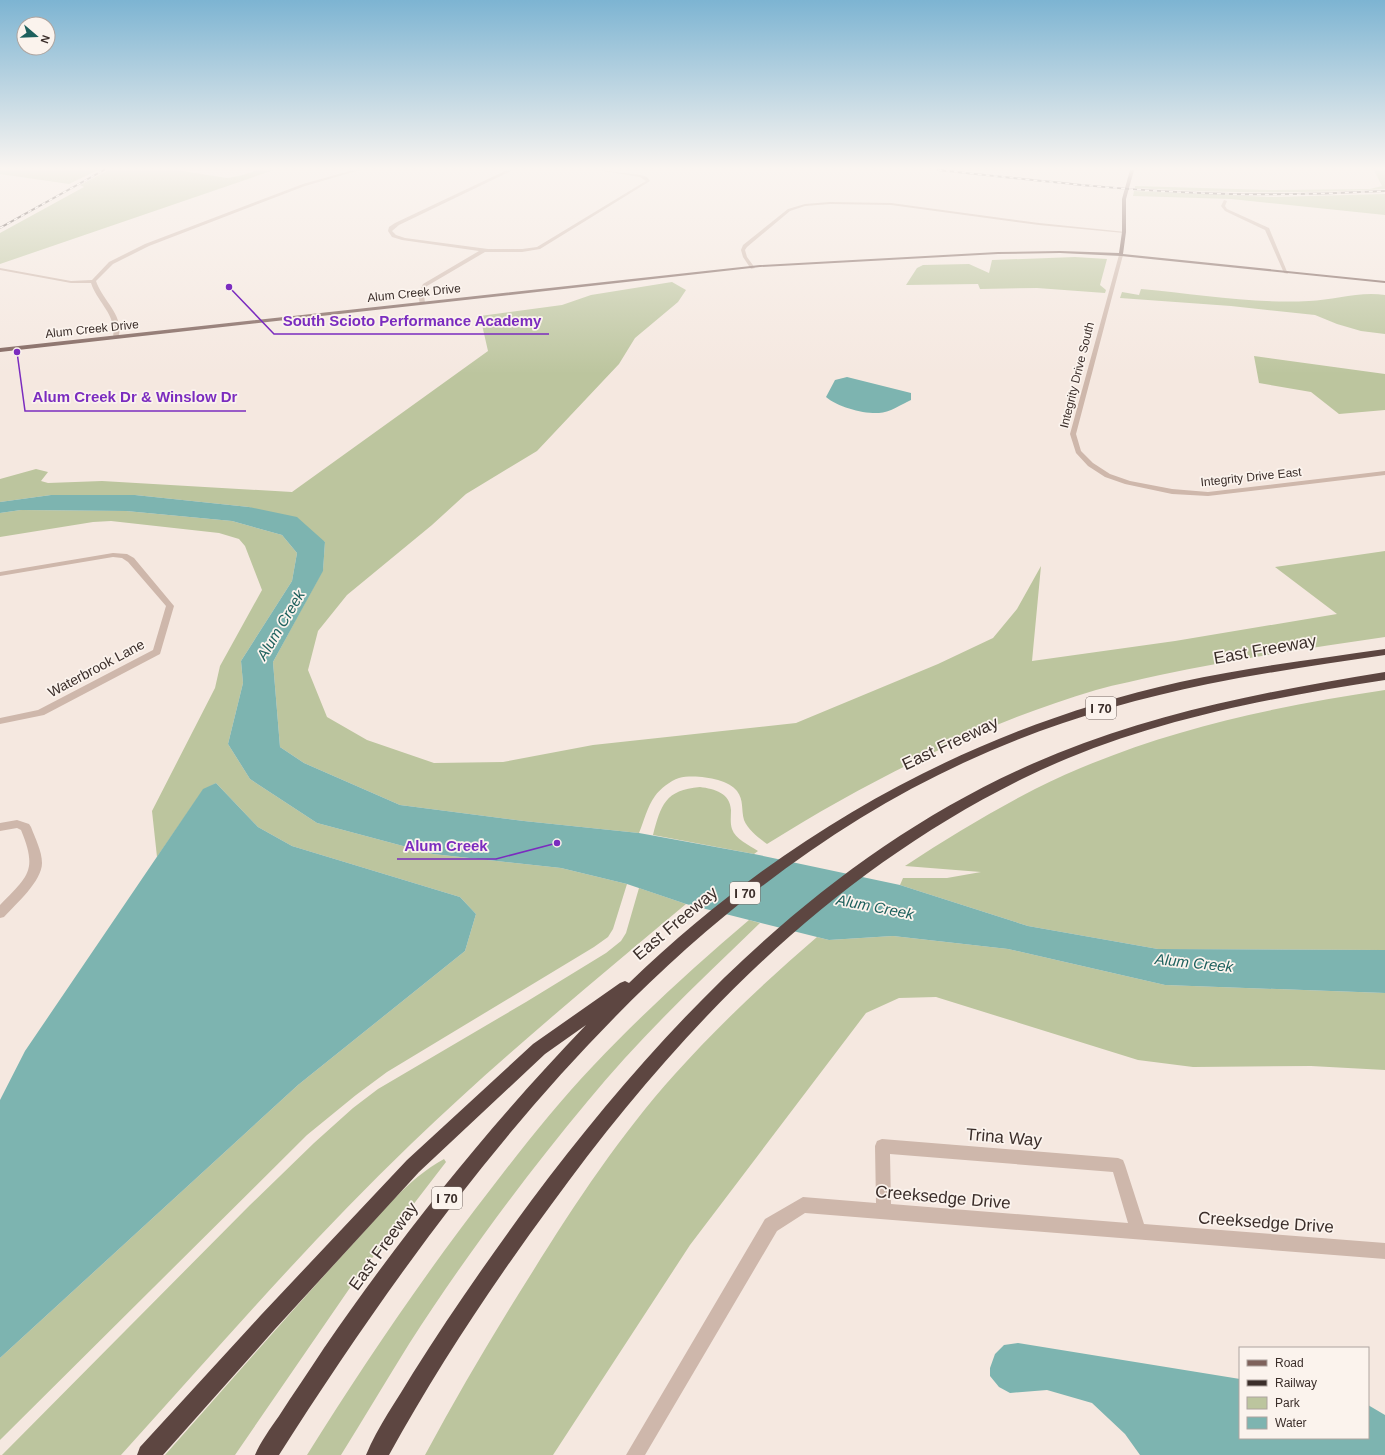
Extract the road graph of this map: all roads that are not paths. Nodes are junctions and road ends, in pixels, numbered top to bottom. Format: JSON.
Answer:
{"nodes":[{"id":1,"x":166,"y":238,"type":"edge"},
{"id":2,"x":400,"y":238,"type":"edge"},
{"id":3,"x":557,"y":238,"type":"edge"},
{"id":4,"x":755,"y":238,"type":"edge"},
{"id":5,"x":1123,"y":238,"type":"edge"},
{"id":6,"x":1271,"y":238,"type":"edge"},
{"id":7,"x":485,"y":250,"type":"junction"},
{"id":8,"x":1122,"y":255,"type":"junction"},
{"id":9,"x":756,"y":267,"type":"junction"},
{"id":10,"x":0,"y":269,"type":"edge"},
{"id":11,"x":1286,"y":273,"type":"junction"},
{"id":12,"x":93,"y":281,"type":"junction"},
{"id":13,"x":1385,"y":282,"type":"edge"},
{"id":14,"x":422,"y":303,"type":"junction"},
{"id":15,"x":116,"y":337,"type":"junction"},
{"id":16,"x":0,"y":350,"type":"edge"},
{"id":17,"x":1385,"y":474,"type":"edge"},
{"id":18,"x":1120,"y":480,"type":"joint"},
{"id":19,"x":0,"y":574,"type":"edge"},
{"id":20,"x":1385,"y":652,"type":"edge"},
{"id":21,"x":1385,"y":676,"type":"edge"},
{"id":22,"x":0,"y":721,"type":"edge"},
{"id":23,"x":0,"y":827,"type":"edge"},
{"id":24,"x":0,"y":913,"type":"edge"},
{"id":25,"x":657,"y":965,"type":"junction"},
{"id":26,"x":884,"y":1211,"type":"junction"},
{"id":27,"x":1139,"y":1232,"type":"junction"},
{"id":28,"x":1385,"y":1251,"type":"edge"},
{"id":29,"x":148,"y":1455,"type":"edge"},
{"id":30,"x":266,"y":1455,"type":"edge"},
{"id":31,"x":377,"y":1455,"type":"edge"},
{"id":32,"x":635,"y":1455,"type":"edge"}],
"edges":[{"from":1,"to":12,"type":"street"},
{"from":2,"to":7,"type":"street"},
{"from":3,"to":7,"type":"street"},
{"from":4,"to":9,"type":"street"},
{"from":5,"to":8,"type":"main road"},
{"from":6,"to":11,"type":"street"},
{"from":7,"to":14,"type":"street"},
{"from":8,"to":9,"type":"main road","name":"Alum Creek Drive"},
{"from":8,"to":11,"type":"main road","name":"Alum Creek Drive"},
{"from":8,"to":18,"type":"street","name":"Integrity Drive South"},
{"from":9,"to":14,"type":"main road","name":"Alum Creek Drive"},
{"from":10,"to":12,"type":"street"},
{"from":11,"to":13,"type":"main road","name":"Alum Creek Drive"},
{"from":12,"to":15,"type":"street"},
{"from":14,"to":15,"type":"main road","name":"Alum Creek Drive"},
{"from":15,"to":16,"type":"main road","name":"Alum Creek Drive"},
{"from":17,"to":18,"type":"street","name":"Integrity Drive East"},
{"from":19,"to":22,"type":"street","name":"Waterbrook Lane"},
{"from":20,"to":25,"type":"highway","name":"East Freeway","number":"I 70"},
{"from":21,"to":31,"type":"highway","number":"I 70"},
{"from":23,"to":24,"type":"street"},
{"from":25,"to":29,"type":"highway"},
{"from":25,"to":30,"type":"highway","name":"East Freeway","number":"I 70"},
{"from":26,"to":27,"type":"street","name":"Creeksedge Drive"},
{"from":26,"to":27,"type":"street","name":"Trina Way"},
{"from":26,"to":32,"type":"street","name":"Creeksedge Drive"},
{"from":27,"to":28,"type":"street","name":"Creeksedge Drive"}]}
